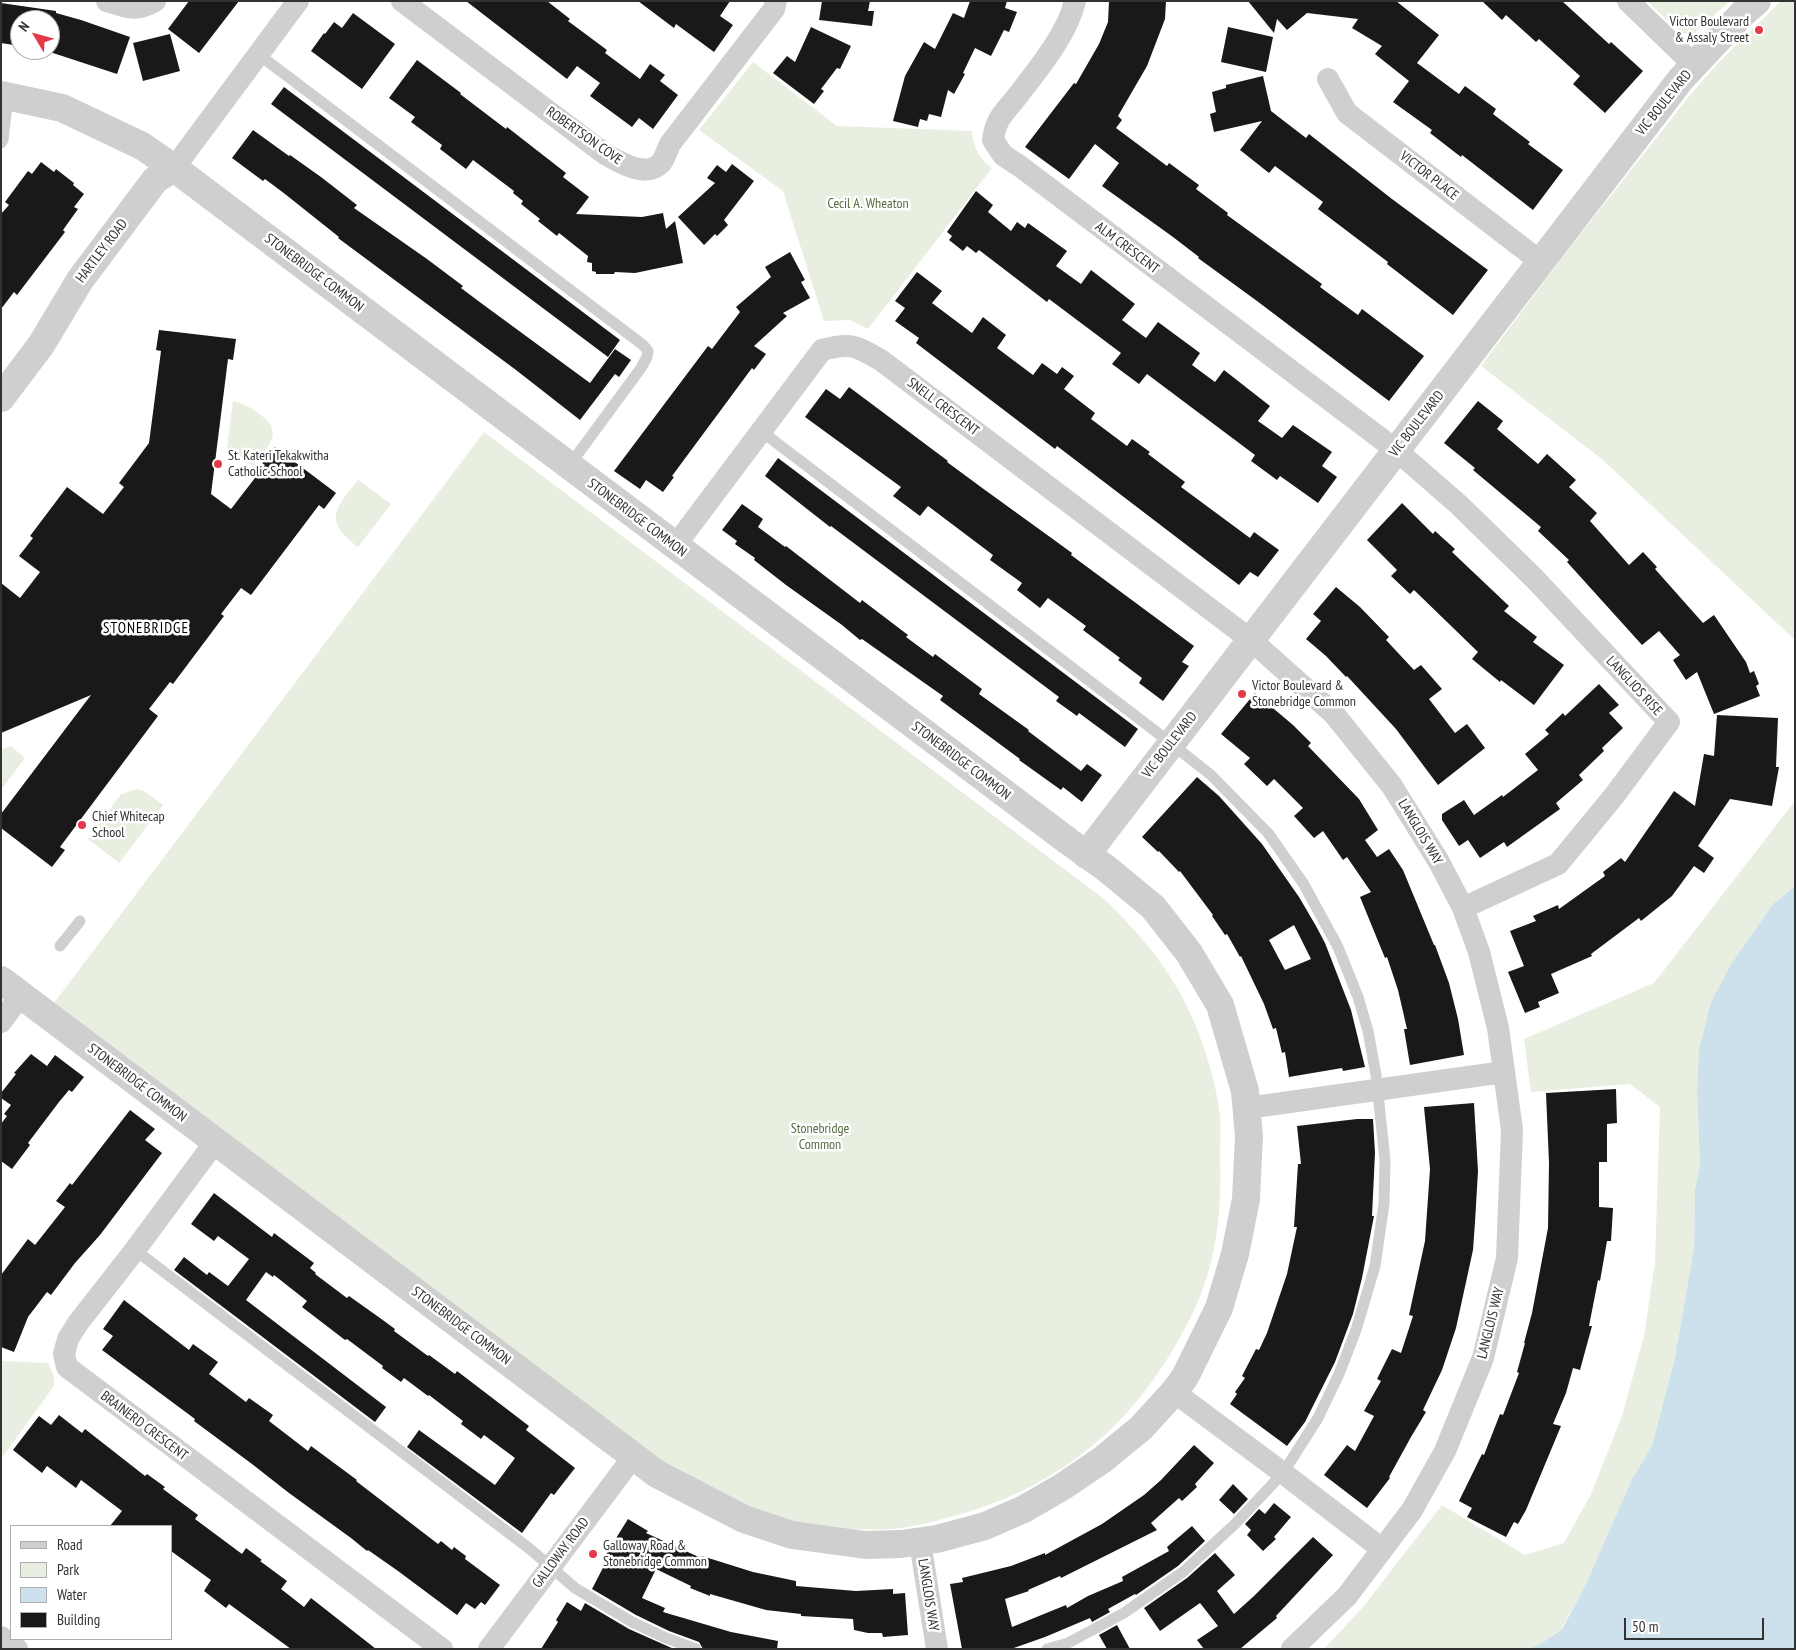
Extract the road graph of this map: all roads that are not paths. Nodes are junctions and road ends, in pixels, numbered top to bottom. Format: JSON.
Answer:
{"nodes":[{"id":1,"x":107,"y":1,"type":"edge"},
{"id":2,"x":156,"y":1,"type":"edge"},
{"id":3,"x":298,"y":1,"type":"edge"},
{"id":4,"x":402,"y":1,"type":"edge"},
{"id":5,"x":776,"y":1,"type":"edge"},
{"id":6,"x":1075,"y":1,"type":"edge"},
{"id":7,"x":1628,"y":1,"type":"edge"},
{"id":8,"x":1757,"y":1,"type":"edge"},
{"id":9,"x":258,"y":54,"type":"junction"},
{"id":10,"x":1695,"y":66,"type":"junction"},
{"id":11,"x":1328,"y":79,"type":"dead end"},
{"id":12,"x":4,"y":96,"type":"edge"},
{"id":13,"x":1,"y":143,"type":"edge"},
{"id":14,"x":174,"y":168,"type":"junction"},
{"id":15,"x":1541,"y":262,"type":"junction"},
{"id":16,"x":1,"y":398,"type":"edge"},
{"id":17,"x":761,"y":431,"type":"junction"},
{"id":18,"x":1396,"y":450,"type":"junction"},
{"id":19,"x":569,"y":466,"type":"junction"},
{"id":20,"x":675,"y":546,"type":"junction"},
{"id":21,"x":1251,"y":640,"type":"junction"},
{"id":22,"x":1171,"y":744,"type":"junction"},
{"id":23,"x":1086,"y":855,"type":"junction"},
{"id":24,"x":1463,"y":908,"type":"junction"},
{"id":25,"x":80,"y":921,"type":"dead end"},
{"id":26,"x":60,"y":946,"type":"dead end"},
{"id":27,"x":11,"y":988,"type":"edge"},
{"id":28,"x":1,"y":1022,"type":"edge"},
{"id":29,"x":1504,"y":1072,"type":"junction"},
{"id":30,"x":1379,"y":1090,"type":"junction"},
{"id":31,"x":1247,"y":1108,"type":"junction"},
{"id":32,"x":215,"y":1142,"type":"junction"},
{"id":33,"x":135,"y":1250,"type":"junction"},
{"id":34,"x":1174,"y":1392,"type":"junction"},
{"id":35,"x":633,"y":1457,"type":"junction"},
{"id":36,"x":1283,"y":1473,"type":"junction"},
{"id":37,"x":920,"y":1542,"type":"junction"},
{"id":38,"x":1382,"y":1550,"type":"junction"},
{"id":39,"x":550,"y":1567,"type":"junction"},
{"id":40,"x":1,"y":1637,"type":"edge"},
{"id":41,"x":17,"y":1649,"type":"edge"},
{"id":42,"x":442,"y":1649,"type":"edge"},
{"id":43,"x":488,"y":1649,"type":"edge"},
{"id":44,"x":696,"y":1649,"type":"edge"},
{"id":45,"x":937,"y":1649,"type":"edge"},
{"id":46,"x":1047,"y":1649,"type":"edge"},
{"id":47,"x":1292,"y":1649,"type":"edge"}],
"edges":[{"from":1,"to":2,"type":"street"},
{"from":3,"to":9,"type":"street","name":"HARTLEY ROAD"},
{"from":4,"to":5,"type":"street","name":"ROBERTSON COVE"},
{"from":6,"to":18,"type":"street","name":"ALM CRESCENT"},
{"from":7,"to":10,"type":"street"},
{"from":8,"to":10,"type":"street","name":"VIC BOULEVARD"},
{"from":9,"to":14,"type":"street","name":"HARTLEY ROAD"},
{"from":9,"to":19,"type":"lane"},
{"from":10,"to":15,"type":"street","name":"VIC BOULEVARD"},
{"from":11,"to":15,"type":"street","name":"VICTOR PLACE"},
{"from":12,"to":13,"type":"lane"},
{"from":12,"to":14,"type":"street","name":"STONEBRIDGE COMMON"},
{"from":14,"to":16,"type":"street","name":"HARTLEY ROAD"},
{"from":14,"to":19,"type":"street","name":"STONEBRIDGE COMMON"},
{"from":15,"to":18,"type":"street","name":"VIC BOULEVARD"},
{"from":17,"to":20,"type":"street","name":"SNELL CRESCENT"},
{"from":17,"to":21,"type":"street","name":"SNELL CRESCENT"},
{"from":17,"to":22,"type":"lane"},
{"from":18,"to":21,"type":"street","name":"VIC BOULEVARD"},
{"from":18,"to":24,"type":"street","name":"LANGLIOS RISE"},
{"from":19,"to":20,"type":"street","name":"STONEBRIDGE COMMON"},
{"from":20,"to":23,"type":"street","name":"STONEBRIDGE COMMON"},
{"from":21,"to":22,"type":"street","name":"VIC BOULEVARD"},
{"from":21,"to":24,"type":"street","name":"LANGLOIS WAY"},
{"from":22,"to":23,"type":"street","name":"VIC BOULEVARD"},
{"from":22,"to":30,"type":"lane"},
{"from":23,"to":31,"type":"street","name":"STONEBRIDGE COMMON"},
{"from":24,"to":29,"type":"street","name":"LANGLOIS WAY"},
{"from":25,"to":26,"type":"lane"},
{"from":27,"to":28,"type":"street"},
{"from":27,"to":32,"type":"street","name":"STONEBRIDGE COMMON"},
{"from":29,"to":30,"type":"street"},
{"from":29,"to":38,"type":"street","name":"LANGLOIS WAY"},
{"from":30,"to":31,"type":"street"},
{"from":30,"to":36,"type":"lane"},
{"from":31,"to":34,"type":"street","name":"STONEBRIDGE COMMON"},
{"from":32,"to":33,"type":"street","name":"BRAINERD CRESCENT"},
{"from":32,"to":35,"type":"street","name":"STONEBRIDGE COMMON"},
{"from":33,"to":39,"type":"lane"},
{"from":33,"to":42,"type":"street","name":"BRAINERD CRESCENT"},
{"from":34,"to":36,"type":"street"},
{"from":34,"to":37,"type":"street","name":"STONEBRIDGE COMMON"},
{"from":35,"to":37,"type":"street","name":"STONEBRIDGE COMMON"},
{"from":35,"to":39,"type":"street","name":"GALLOWAY ROAD"},
{"from":36,"to":38,"type":"street"},
{"from":36,"to":46,"type":"lane"},
{"from":37,"to":45,"type":"street","name":"LANGLOIS WAY"},
{"from":38,"to":47,"type":"street","name":"LANGLOIS WAY"},
{"from":39,"to":43,"type":"street","name":"GALLOWAY ROAD"},
{"from":39,"to":44,"type":"lane"},
{"from":40,"to":41,"type":"street"}]}
